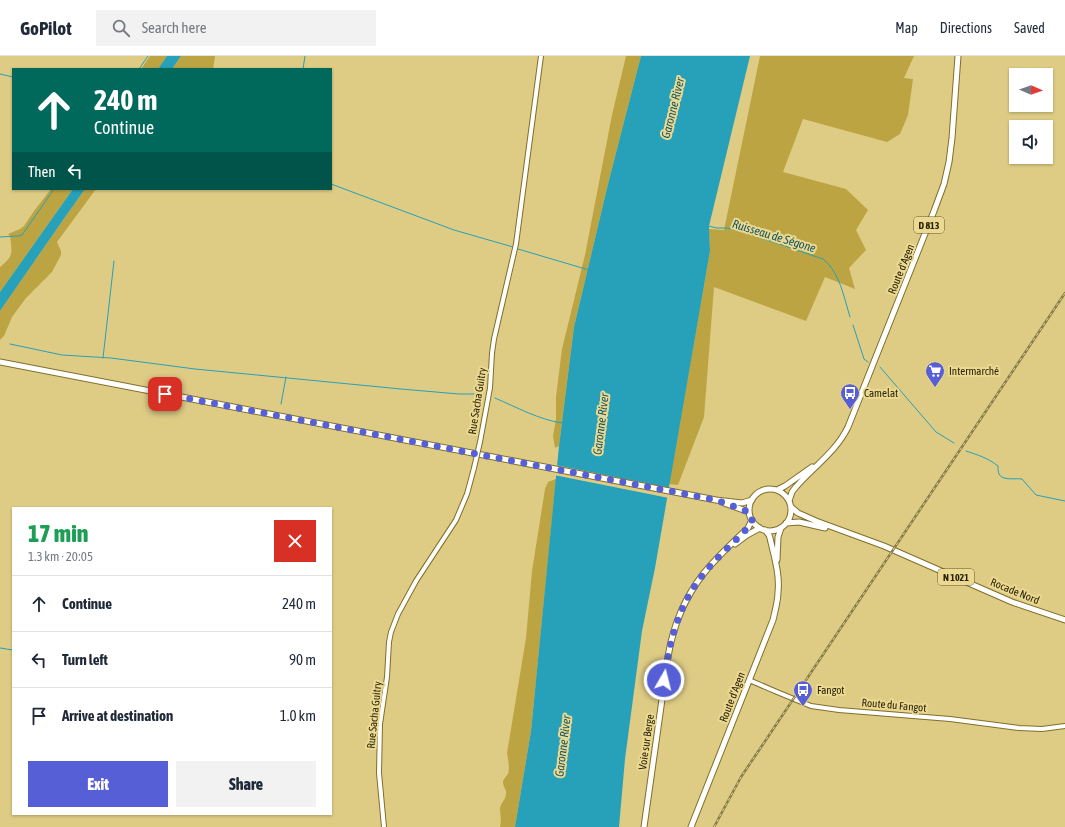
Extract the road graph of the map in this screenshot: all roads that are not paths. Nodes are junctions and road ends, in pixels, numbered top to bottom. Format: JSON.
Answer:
{"nodes":[{"id":1,"x":541,"y":56,"type":"edge"},
{"id":2,"x":958,"y":56,"type":"edge"},
{"id":3,"x":0,"y":362,"type":"edge"},
{"id":4,"x":829,"y":454,"type":"junction"},
{"id":5,"x":777,"y":490,"type":"junction"},
{"id":6,"x":716,"y":500,"type":"junction"},
{"id":7,"x":752,"y":500,"type":"junction"},
{"id":8,"x":789,"y":501,"type":"junction"},
{"id":9,"x":791,"y":507,"type":"junction"},
{"id":10,"x":749,"y":512,"type":"junction"},
{"id":11,"x":752,"y":520,"type":"junction"},
{"id":12,"x":786,"y":523,"type":"junction"},
{"id":13,"x":781,"y":528,"type":"junction"},
{"id":14,"x":763,"y":529,"type":"junction"},
{"id":15,"x":848,"y":533,"type":"junction"},
{"id":16,"x":721,"y":555,"type":"junction"},
{"id":17,"x":777,"y":571,"type":"junction"},
{"id":18,"x":1065,"y":620,"type":"edge"},
{"id":19,"x":749,"y":680,"type":"junction"},
{"id":20,"x":1065,"y":726,"type":"edge"},
{"id":21,"x":384,"y":827,"type":"edge"},
{"id":22,"x":644,"y":827,"type":"edge"},
{"id":23,"x":691,"y":827,"type":"edge"}],
"edges":[{"from":1,"to":21,"type":"street","name":"Rue Sacha Guitry","bridge":true},
{"from":2,"to":4,"type":"main road","name":"Route d'Agen","number":"D 813"},
{"from":3,"to":6,"type":"main road"},
{"from":4,"to":5,"type":"main road","name":"Route d'Agen","number":"D 813"},
{"from":4,"to":8,"type":"main road","name":"Route d'Agen","number":"D 813"},
{"from":5,"to":7,"type":"main road"},
{"from":5,"to":8,"type":"main road"},
{"from":6,"to":7,"type":"main road"},
{"from":6,"to":10,"type":"main road"},
{"from":7,"to":10,"type":"main road"},
{"from":8,"to":9,"type":"main road"},
{"from":9,"to":12,"type":"main road"},
{"from":9,"to":15,"type":"main road","number":"N 1021"},
{"from":10,"to":11,"type":"main road"},
{"from":11,"to":14,"type":"main road"},
{"from":11,"to":16,"type":"main road"},
{"from":12,"to":13,"type":"main road"},
{"from":12,"to":15,"type":"main road","number":"N 1021"},
{"from":13,"to":14,"type":"main road"},
{"from":13,"to":17,"type":"main road","name":"Route d'Agen"},
{"from":14,"to":16,"type":"main road"},
{"from":14,"to":17,"type":"main road","name":"Route d'Agen"},
{"from":15,"to":18,"type":"main road","name":"Rocade Nord","number":"N 1021"},
{"from":16,"to":22,"type":"main road","name":"Voie sur Berge"},
{"from":17,"to":19,"type":"main road","name":"Route d'Agen"},
{"from":19,"to":20,"type":"street","name":"Route du Fangot"},
{"from":19,"to":23,"type":"main road","name":"Route d'Agen"}]}
